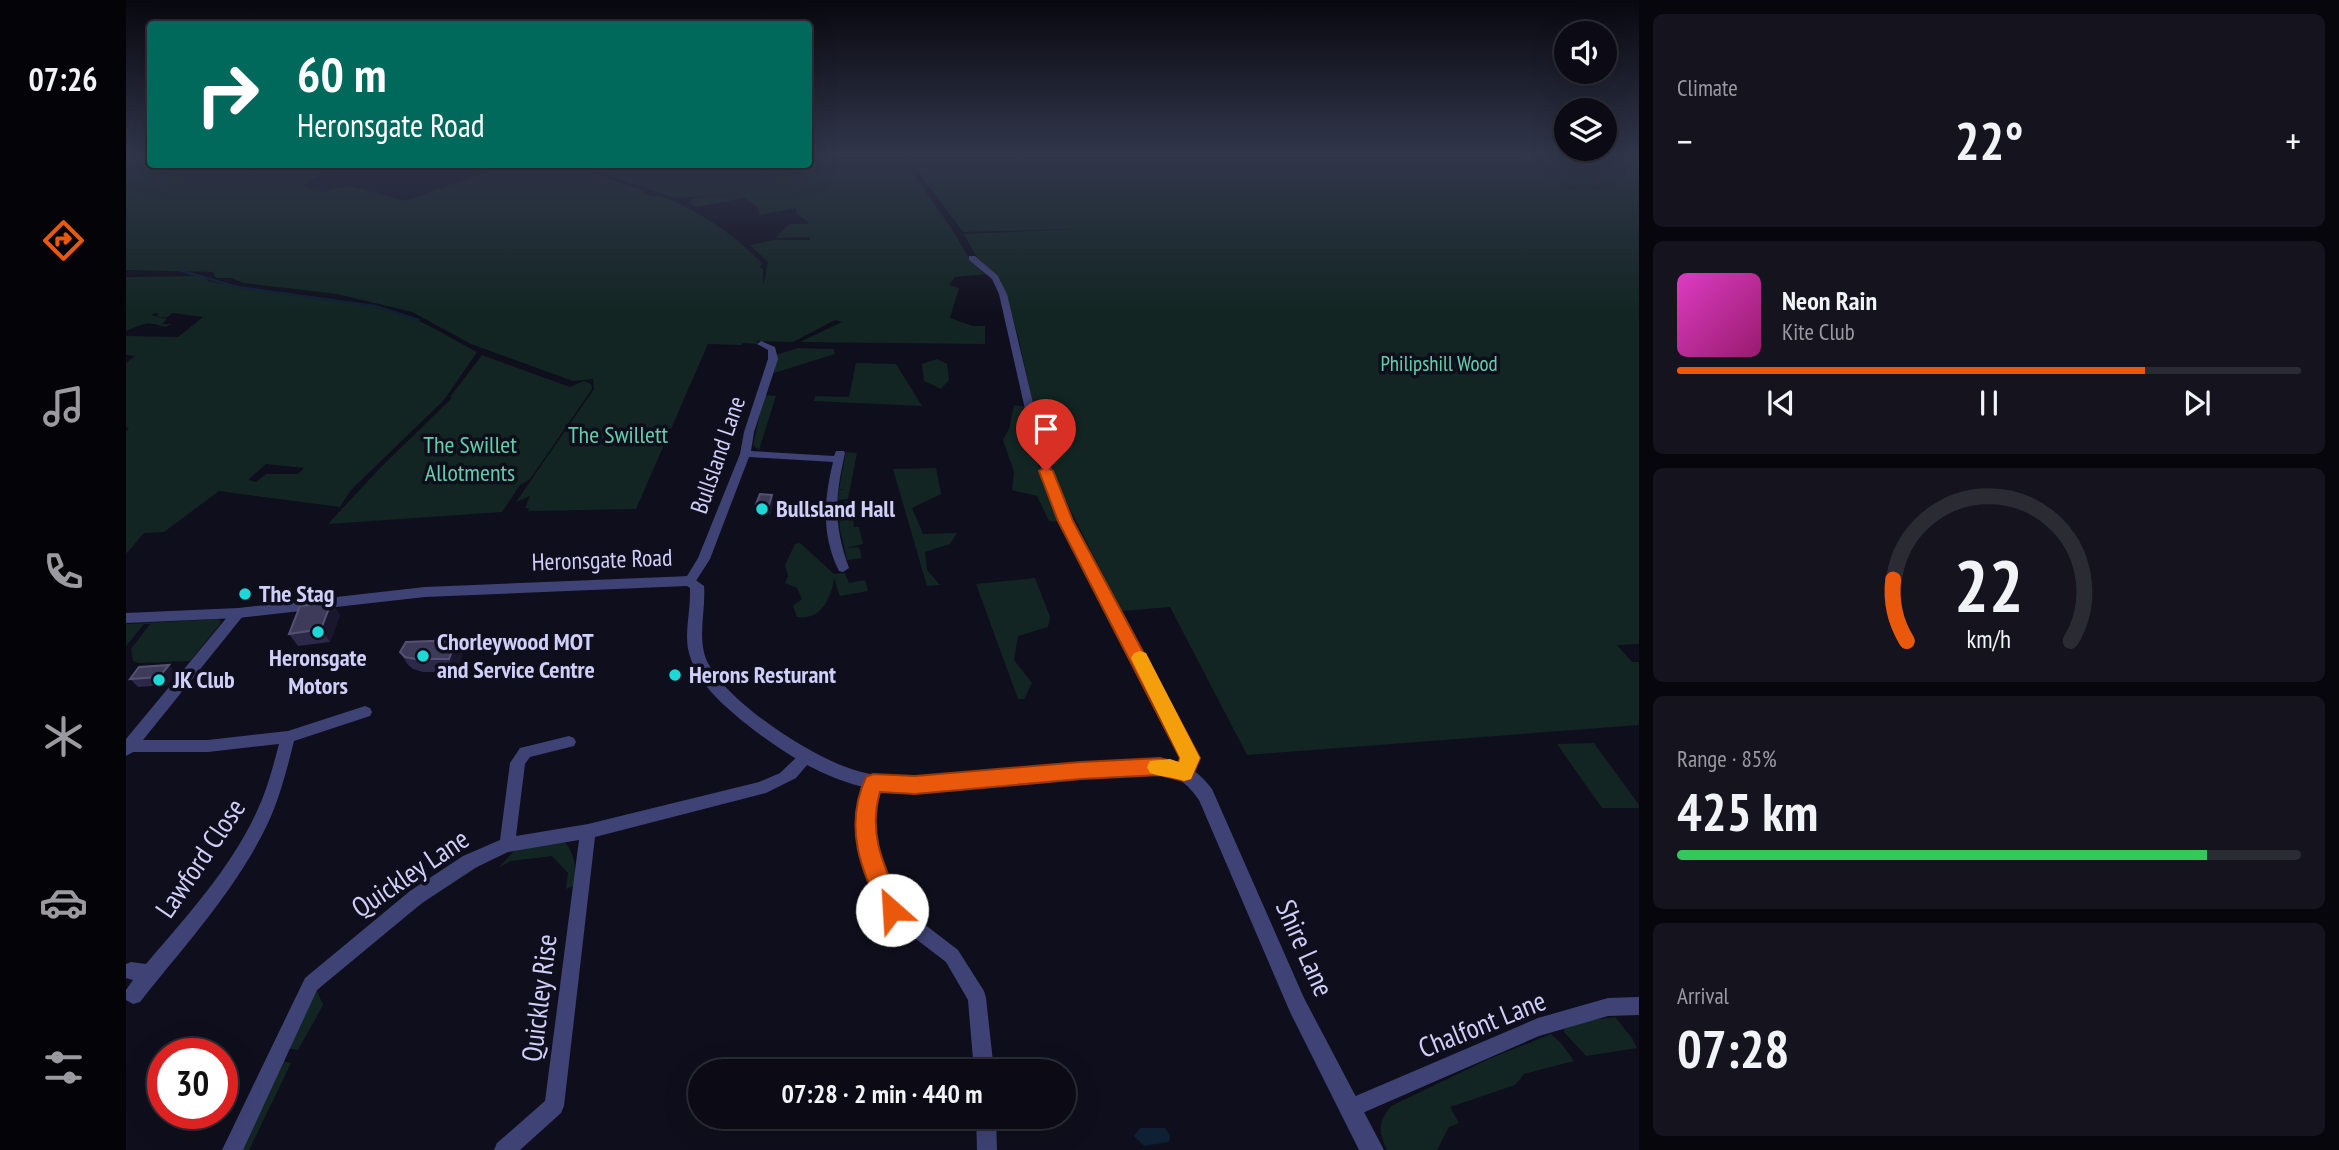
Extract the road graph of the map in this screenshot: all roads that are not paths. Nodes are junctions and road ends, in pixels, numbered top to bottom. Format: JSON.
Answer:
{"nodes":[{"id":1,"x":972,"y":258,"type":"dead end"},
{"id":2,"x":761,"y":344,"type":"dead end"},
{"id":3,"x":745,"y":454,"type":"junction"},
{"id":4,"x":839,"y":456,"type":"joint"},
{"id":5,"x":827,"y":563,"type":"dead end"},
{"id":6,"x":690,"y":581,"type":"junction"},
{"id":7,"x":237,"y":613,"type":"junction"},
{"id":8,"x":126,"y":618,"type":"edge"},
{"id":9,"x":365,"y":712,"type":"dead end"},
{"id":10,"x":288,"y":737,"type":"junction"},
{"id":11,"x":569,"y":742,"type":"dead end"},
{"id":12,"x":128,"y":748,"type":"edge"},
{"id":13,"x":806,"y":758,"type":"junction"},
{"id":14,"x":1184,"y":773,"type":"junction"},
{"id":15,"x":873,"y":783,"type":"junction"},
{"id":16,"x":588,"y":831,"type":"junction"},
{"id":17,"x":507,"y":845,"type":"junction"},
{"id":18,"x":131,"y":971,"type":"dead end"},
{"id":19,"x":150,"y":974,"type":"junction"},
{"id":20,"x":133,"y":995,"type":"dead end"},
{"id":21,"x":1639,"y":1006,"type":"edge"},
{"id":22,"x":983,"y":1059,"type":"edge"},
{"id":23,"x":1351,"y":1108,"type":"junction"},
{"id":24,"x":986,"y":1129,"type":"edge"},
{"id":25,"x":232,"y":1150,"type":"edge"},
{"id":26,"x":504,"y":1150,"type":"edge"},
{"id":27,"x":987,"y":1150,"type":"edge"},
{"id":28,"x":1372,"y":1150,"type":"edge"}],
"edges":[{"from":1,"to":14,"type":"street"},
{"from":2,"to":3,"type":"street","name":"Bullsland Lane"},
{"from":3,"to":4,"type":"street"},
{"from":3,"to":6,"type":"street","name":"Bullsland Lane"},
{"from":4,"to":5,"type":"street"},
{"from":6,"to":7,"type":"street","name":"Heronsgate Road"},
{"from":6,"to":13,"type":"street","name":"Heronsgate Road"},
{"from":7,"to":8,"type":"street","name":"Heronsgate Road"},
{"from":7,"to":12,"type":"street"},
{"from":9,"to":10,"type":"street"},
{"from":10,"to":12,"type":"street"},
{"from":10,"to":19,"type":"street","name":"Lawford Close"},
{"from":11,"to":17,"type":"street"},
{"from":13,"to":15,"type":"street","name":"Heronsgate Road"},
{"from":13,"to":16,"type":"street","name":"Quickley Lane"},
{"from":14,"to":15,"type":"street","name":"Heronsgate Road"},
{"from":14,"to":23,"type":"street","name":"Shire Lane"},
{"from":15,"to":22,"type":"street"},
{"from":16,"to":17,"type":"street","name":"Quickley Lane"},
{"from":16,"to":26,"type":"street","name":"Quickley Rise"},
{"from":17,"to":25,"type":"street","name":"Quickley Lane"},
{"from":18,"to":19,"type":"street"},
{"from":19,"to":20,"type":"street","name":"Lawford Close"},
{"from":21,"to":23,"type":"street","name":"Chalfont Lane"},
{"from":23,"to":28,"type":"street","name":"Shire Lane"},
{"from":24,"to":27,"type":"street"}]}
